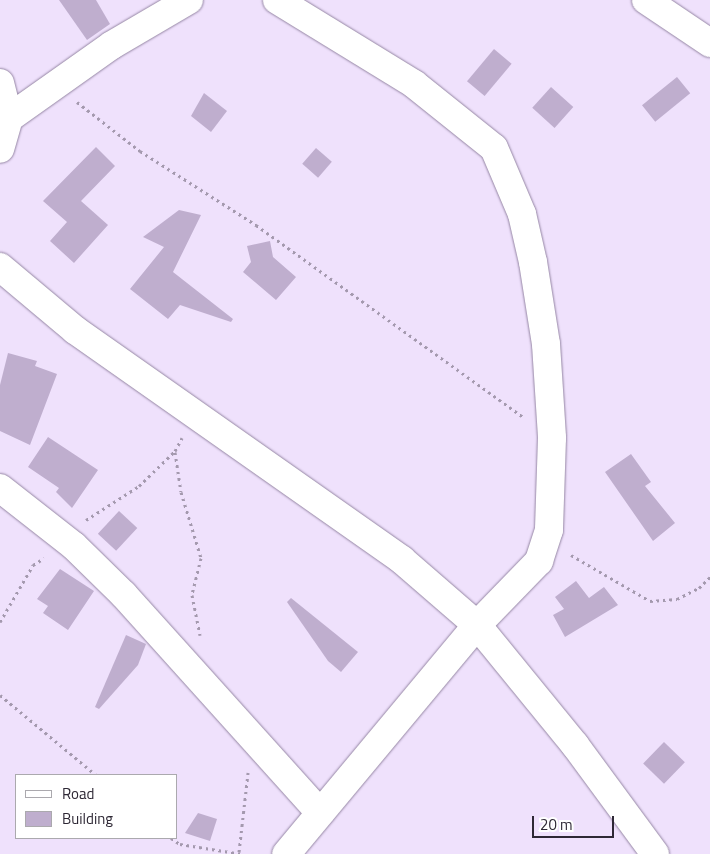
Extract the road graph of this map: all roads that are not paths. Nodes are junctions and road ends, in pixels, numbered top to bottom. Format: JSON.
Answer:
{"nodes":[{"id":1,"x":189,"y":0,"type":"edge"},
{"id":2,"x":277,"y":0,"type":"edge"},
{"id":3,"x":646,"y":0,"type":"edge"},
{"id":4,"x":710,"y":43,"type":"edge"},
{"id":5,"x":0,"y":83,"type":"edge"},
{"id":6,"x":9,"y":118,"type":"junction"},
{"id":7,"x":0,"y":149,"type":"edge"},
{"id":8,"x":0,"y":267,"type":"edge"},
{"id":9,"x":0,"y":488,"type":"edge"},
{"id":10,"x":477,"y":625,"type":"junction"},
{"id":11,"x":320,"y":813,"type":"junction"},
{"id":12,"x":286,"y":854,"type":"edge"},
{"id":13,"x":655,"y":854,"type":"edge"}],
"edges":[{"from":1,"to":6,"type":"street"},
{"from":2,"to":10,"type":"street"},
{"from":3,"to":4,"type":"street"},
{"from":5,"to":6,"type":"street"},
{"from":6,"to":7,"type":"street"},
{"from":8,"to":10,"type":"street"},
{"from":9,"to":11,"type":"street"},
{"from":10,"to":11,"type":"street"},
{"from":10,"to":13,"type":"street"},
{"from":11,"to":12,"type":"street"}]}
